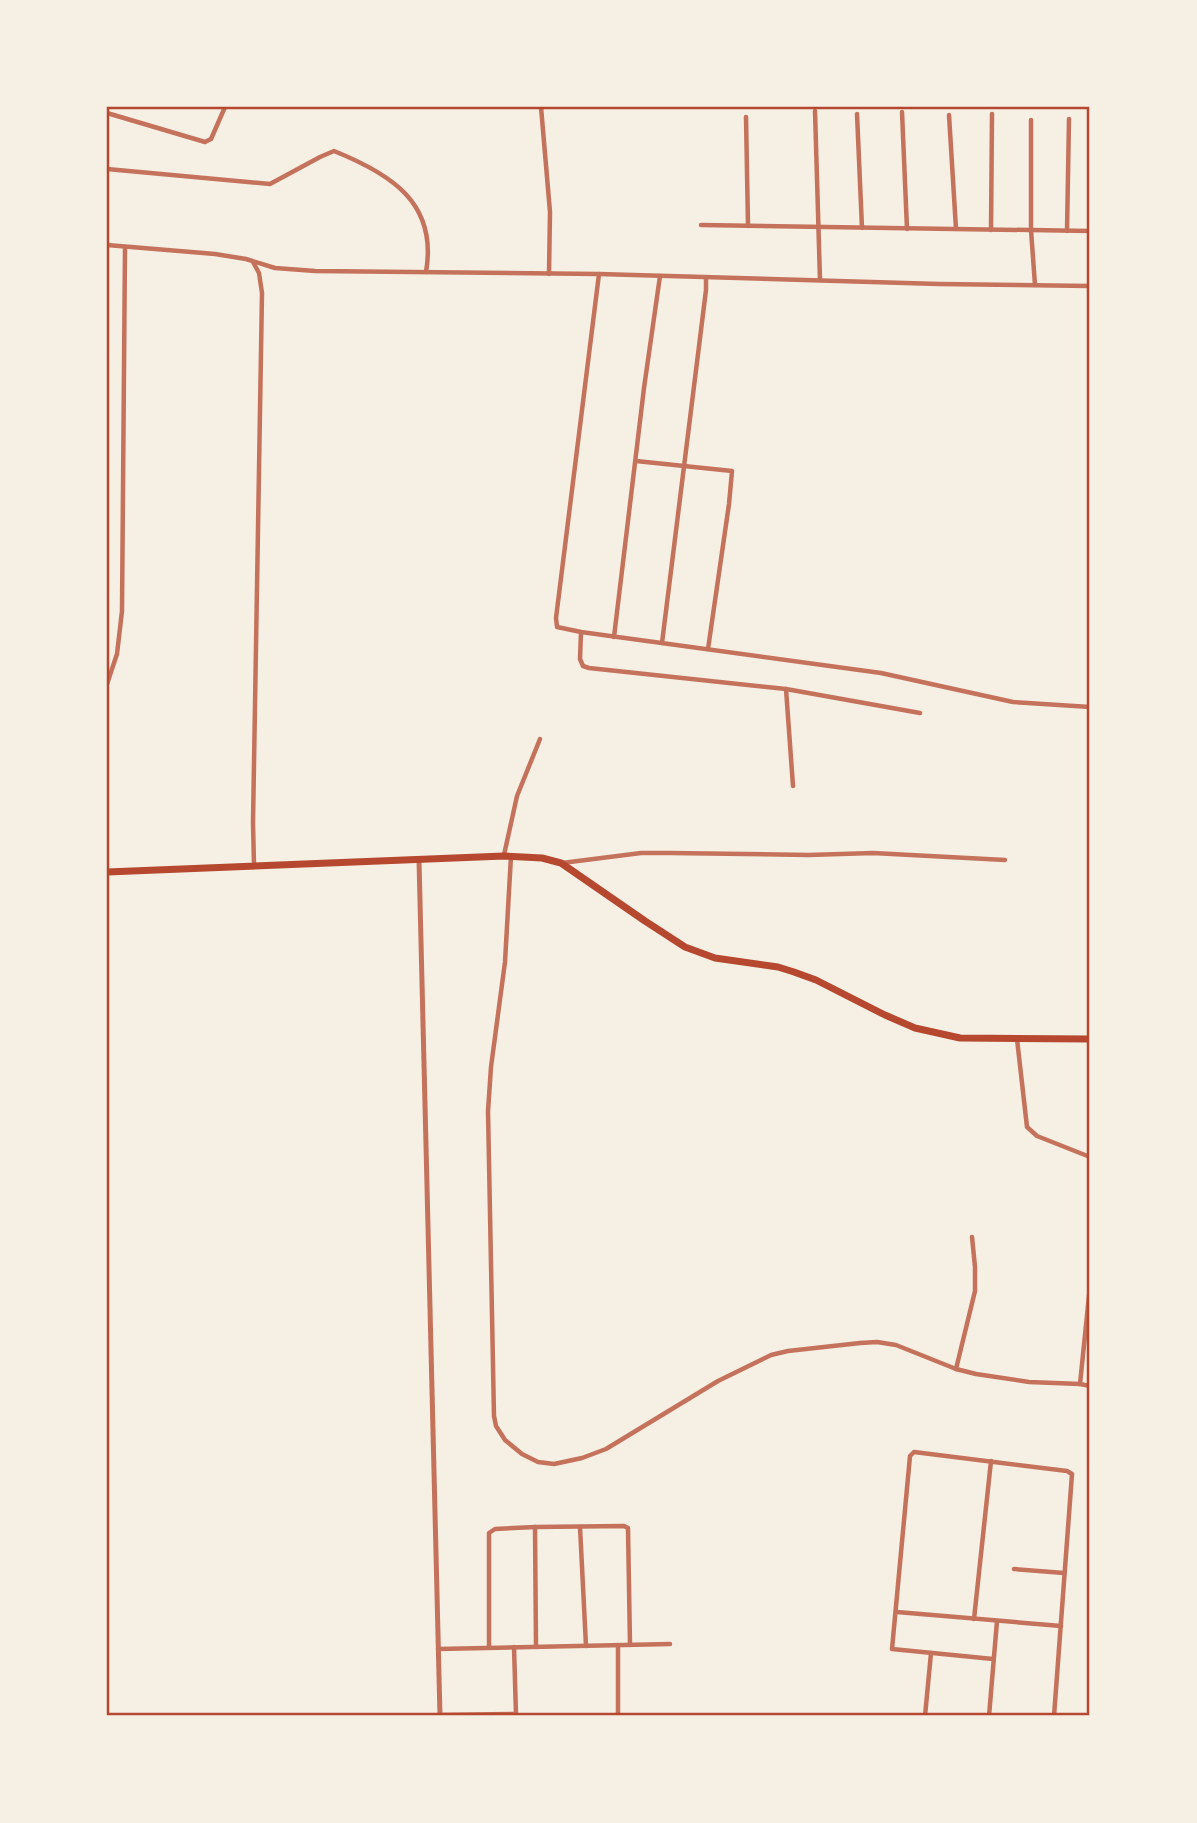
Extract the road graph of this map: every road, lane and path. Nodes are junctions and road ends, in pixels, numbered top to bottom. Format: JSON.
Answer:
{"nodes":[{"id":1,"x":225,"y":107,"type":"edge"},
{"id":2,"x":541,"y":107,"type":"edge"},
{"id":3,"x":815,"y":111,"type":"dead end"},
{"id":4,"x":902,"y":112,"type":"dead end"},
{"id":5,"x":107,"y":113,"type":"edge"},
{"id":6,"x":857,"y":114,"type":"dead end"},
{"id":7,"x":992,"y":114,"type":"dead end"},
{"id":8,"x":949,"y":115,"type":"dead end"},
{"id":9,"x":746,"y":117,"type":"dead end"},
{"id":10,"x":1069,"y":118,"type":"dead end"},
{"id":11,"x":1031,"y":120,"type":"dead end"},
{"id":12,"x":107,"y":169,"type":"edge"},
{"id":13,"x":701,"y":225,"type":"dead end"},
{"id":14,"x":748,"y":226,"type":"junction"},
{"id":15,"x":818,"y":228,"type":"junction"},
{"id":16,"x":862,"y":228,"type":"junction"},
{"id":17,"x":907,"y":229,"type":"junction"},
{"id":18,"x":956,"y":229,"type":"junction"},
{"id":19,"x":991,"y":230,"type":"junction"},
{"id":20,"x":1031,"y":230,"type":"junction"},
{"id":21,"x":1067,"y":231,"type":"junction"},
{"id":22,"x":1090,"y":231,"type":"edge"},
{"id":23,"x":107,"y":245,"type":"edge"},
{"id":24,"x":125,"y":247,"type":"junction"},
{"id":25,"x":253,"y":262,"type":"junction"},
{"id":26,"x":426,"y":272,"type":"junction"},
{"id":27,"x":549,"y":274,"type":"junction"},
{"id":28,"x":599,"y":274,"type":"junction"},
{"id":29,"x":660,"y":276,"type":"junction"},
{"id":30,"x":706,"y":277,"type":"junction"},
{"id":31,"x":820,"y":280,"type":"junction"},
{"id":32,"x":1035,"y":285,"type":"junction"},
{"id":33,"x":1090,"y":286,"type":"edge"},
{"id":34,"x":636,"y":461,"type":"junction"},
{"id":35,"x":683,"y":467,"type":"junction"},
{"id":36,"x":582,"y":632,"type":"junction"},
{"id":37,"x":614,"y":637,"type":"junction"},
{"id":38,"x":662,"y":643,"type":"junction"},
{"id":39,"x":708,"y":649,"type":"junction"},
{"id":40,"x":107,"y":684,"type":"edge"},
{"id":41,"x":786,"y":690,"type":"junction"},
{"id":42,"x":1090,"y":707,"type":"edge"},
{"id":43,"x":920,"y":713,"type":"dead end"},
{"id":44,"x":540,"y":739,"type":"dead end"},
{"id":45,"x":793,"y":786,"type":"dead end"},
{"id":46,"x":508,"y":856,"type":"junction"},
{"id":47,"x":419,"y":860,"type":"junction"},
{"id":48,"x":1005,"y":860,"type":"dead end"},
{"id":49,"x":561,"y":863,"type":"junction"},
{"id":50,"x":254,"y":865,"type":"junction"},
{"id":51,"x":107,"y":872,"type":"edge"},
{"id":52,"x":1017,"y":1039,"type":"junction"},
{"id":53,"x":1090,"y":1039,"type":"edge"},
{"id":54,"x":1090,"y":1157,"type":"edge"},
{"id":55,"x":972,"y":1237,"type":"dead end"},
{"id":56,"x":1090,"y":1286,"type":"edge"},
{"id":57,"x":956,"y":1369,"type":"junction"},
{"id":58,"x":1080,"y":1384,"type":"junction"},
{"id":59,"x":1090,"y":1386,"type":"edge"},
{"id":60,"x":991,"y":1461,"type":"junction"},
{"id":61,"x":535,"y":1527,"type":"junction"},
{"id":62,"x":580,"y":1527,"type":"junction"},
{"id":63,"x":1014,"y":1569,"type":"dead end"},
{"id":64,"x":1064,"y":1573,"type":"junction"},
{"id":65,"x":897,"y":1612,"type":"junction"},
{"id":66,"x":974,"y":1619,"type":"junction"},
{"id":67,"x":997,"y":1621,"type":"junction"},
{"id":68,"x":1061,"y":1626,"type":"junction"},
{"id":69,"x":670,"y":1644,"type":"dead end"},
{"id":70,"x":618,"y":1645,"type":"junction"},
{"id":71,"x":630,"y":1645,"type":"junction"},
{"id":72,"x":586,"y":1646,"type":"junction"},
{"id":73,"x":489,"y":1647,"type":"junction"},
{"id":74,"x":514,"y":1647,"type":"junction"},
{"id":75,"x":536,"y":1647,"type":"junction"},
{"id":76,"x":438,"y":1649,"type":"junction"},
{"id":77,"x":931,"y":1653,"type":"junction"},
{"id":78,"x":993,"y":1659,"type":"junction"},
{"id":79,"x":517,"y":1715,"type":"edge"},
{"id":80,"x":440,"y":1716,"type":"edge"},
{"id":81,"x":618,"y":1716,"type":"edge"},
{"id":82,"x":925,"y":1716,"type":"edge"},
{"id":83,"x":989,"y":1716,"type":"edge"},
{"id":84,"x":1054,"y":1716,"type":"edge"}],
"edges":[{"from":1,"to":5,"type":"street"},
{"from":2,"to":27,"type":"street"},
{"from":3,"to":15,"type":"street"},
{"from":4,"to":17,"type":"street"},
{"from":6,"to":16,"type":"street"},
{"from":7,"to":19,"type":"street"},
{"from":8,"to":18,"type":"street"},
{"from":9,"to":14,"type":"street"},
{"from":10,"to":21,"type":"street"},
{"from":11,"to":20,"type":"street"},
{"from":12,"to":26,"type":"street"},
{"from":13,"to":14,"type":"street"},
{"from":14,"to":15,"type":"street"},
{"from":15,"to":16,"type":"street"},
{"from":15,"to":31,"type":"street"},
{"from":16,"to":17,"type":"street"},
{"from":17,"to":18,"type":"street"},
{"from":18,"to":19,"type":"street"},
{"from":19,"to":20,"type":"street"},
{"from":20,"to":21,"type":"street"},
{"from":20,"to":32,"type":"street"},
{"from":21,"to":22,"type":"street"},
{"from":23,"to":24,"type":"street"},
{"from":24,"to":25,"type":"street"},
{"from":24,"to":40,"type":"street"},
{"from":25,"to":26,"type":"street"},
{"from":25,"to":50,"type":"street"},
{"from":26,"to":27,"type":"street"},
{"from":27,"to":28,"type":"street"},
{"from":28,"to":29,"type":"street"},
{"from":28,"to":36,"type":"street"},
{"from":29,"to":30,"type":"street"},
{"from":29,"to":34,"type":"street"},
{"from":30,"to":31,"type":"street"},
{"from":30,"to":35,"type":"street"},
{"from":31,"to":32,"type":"street"},
{"from":32,"to":33,"type":"street"},
{"from":34,"to":35,"type":"street"},
{"from":34,"to":37,"type":"street"},
{"from":35,"to":38,"type":"street"},
{"from":35,"to":39,"type":"street"},
{"from":36,"to":37,"type":"street"},
{"from":36,"to":41,"type":"street"},
{"from":37,"to":38,"type":"street"},
{"from":38,"to":39,"type":"street"},
{"from":39,"to":42,"type":"street"},
{"from":41,"to":43,"type":"street"},
{"from":41,"to":45,"type":"street"},
{"from":44,"to":46,"type":"street"},
{"from":46,"to":47,"type":"highway"},
{"from":46,"to":49,"type":"highway"},
{"from":46,"to":57,"type":"street"},
{"from":47,"to":50,"type":"highway"},
{"from":47,"to":76,"type":"street"},
{"from":48,"to":49,"type":"street"},
{"from":49,"to":52,"type":"highway"},
{"from":50,"to":51,"type":"highway"},
{"from":52,"to":53,"type":"highway"},
{"from":52,"to":54,"type":"street"},
{"from":55,"to":57,"type":"street"},
{"from":56,"to":58,"type":"street"},
{"from":57,"to":58,"type":"street"},
{"from":58,"to":59,"type":"street"},
{"from":60,"to":64,"type":"street"},
{"from":60,"to":65,"type":"street"},
{"from":60,"to":66,"type":"street"},
{"from":61,"to":62,"type":"street"},
{"from":61,"to":73,"type":"street"},
{"from":61,"to":75,"type":"street"},
{"from":62,"to":71,"type":"street"},
{"from":62,"to":72,"type":"street"},
{"from":63,"to":64,"type":"street"},
{"from":64,"to":68,"type":"street"},
{"from":65,"to":66,"type":"street"},
{"from":65,"to":77,"type":"street"},
{"from":66,"to":67,"type":"street"},
{"from":67,"to":68,"type":"street"},
{"from":67,"to":78,"type":"street"},
{"from":68,"to":84,"type":"street"},
{"from":69,"to":71,"type":"street"},
{"from":70,"to":71,"type":"street"},
{"from":70,"to":72,"type":"street"},
{"from":70,"to":81,"type":"street"},
{"from":72,"to":75,"type":"street"},
{"from":73,"to":74,"type":"street"},
{"from":73,"to":76,"type":"street"},
{"from":74,"to":75,"type":"street"},
{"from":74,"to":79,"type":"street"},
{"from":76,"to":80,"type":"street"},
{"from":77,"to":78,"type":"street"},
{"from":77,"to":82,"type":"street"},
{"from":78,"to":83,"type":"street"},
{"from":79,"to":80,"type":"street"}]}
